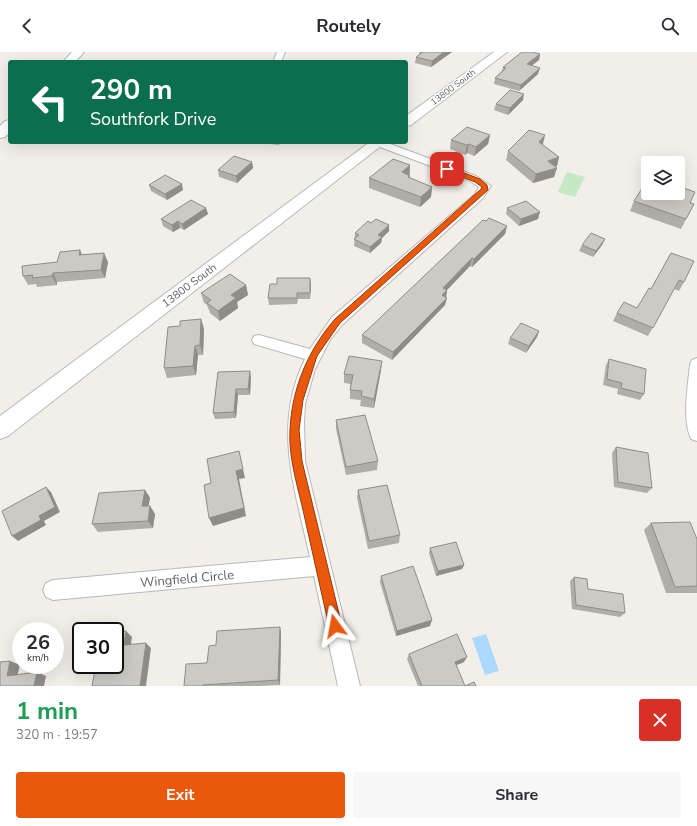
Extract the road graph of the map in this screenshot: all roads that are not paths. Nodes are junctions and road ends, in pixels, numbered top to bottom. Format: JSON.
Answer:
{"nodes":[{"id":1,"x":78,"y":52,"type":"edge"},
{"id":2,"x":500,"y":52,"type":"edge"},
{"id":3,"x":71,"y":60,"type":"edge"},
{"id":4,"x":408,"y":121,"type":"edge"},
{"id":5,"x":8,"y":126,"type":"edge"},
{"id":6,"x":0,"y":134,"type":"edge"},
{"id":7,"x":375,"y":144,"type":"edge"},
{"id":8,"x":383,"y":144,"type":"edge"},
{"id":9,"x":259,"y":340,"type":"dead end"},
{"id":10,"x":313,"y":356,"type":"junction"},
{"id":11,"x":697,"y":364,"type":"edge"},
{"id":12,"x":0,"y":429,"type":"edge"},
{"id":13,"x":697,"y":434,"type":"edge"},
{"id":14,"x":321,"y":566,"type":"junction"},
{"id":15,"x":53,"y":590,"type":"dead end"},
{"id":16,"x":349,"y":686,"type":"edge"}],
"edges":[{"from":1,"to":3,"type":"main road"},
{"from":2,"to":4,"type":"main road","name":"13800 South"},
{"from":5,"to":6,"type":"main road"},
{"from":7,"to":12,"type":"main road","name":"13800 South"},
{"from":8,"to":10,"type":"street"},
{"from":9,"to":10,"type":"street"},
{"from":10,"to":14,"type":"street"},
{"from":11,"to":13,"type":"street"},
{"from":14,"to":15,"type":"street","name":"Wingfield Circle"},
{"from":14,"to":16,"type":"street"}]}
